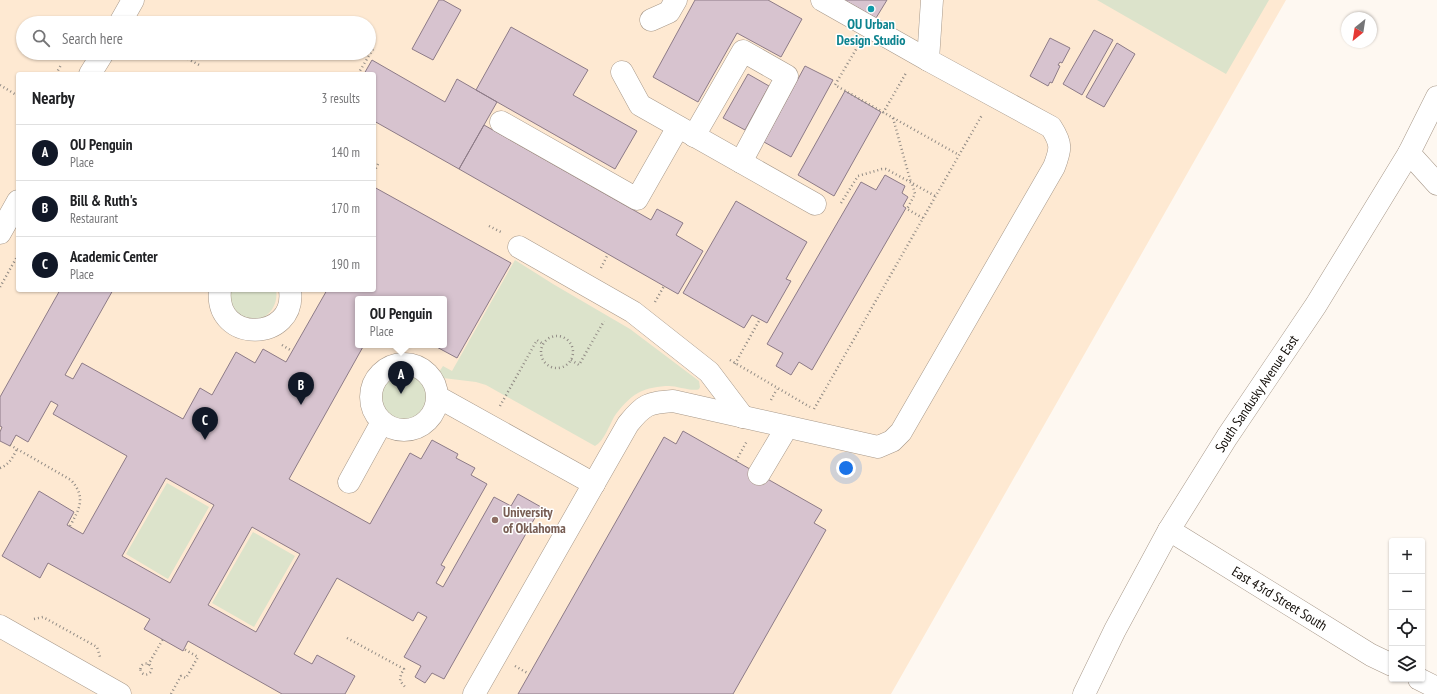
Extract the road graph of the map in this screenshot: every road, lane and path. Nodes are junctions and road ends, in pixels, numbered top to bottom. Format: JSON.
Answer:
{"nodes":[{"id":1,"x":133,"y":0,"type":"edge"},
{"id":2,"x":676,"y":0,"type":"edge"},
{"id":3,"x":822,"y":0,"type":"edge"},
{"id":4,"x":932,"y":0,"type":"edge"},
{"id":5,"x":124,"y":16,"type":"edge"},
{"id":6,"x":651,"y":20,"type":"dead end"},
{"id":7,"x":858,"y":45,"type":"dead end"},
{"id":8,"x":98,"y":60,"type":"edge"},
{"id":9,"x":190,"y":60,"type":"edge"},
{"id":10,"x":366,"y":60,"type":"edge"},
{"id":11,"x":928,"y":60,"type":"junction"},
{"id":12,"x":61,"y":65,"type":"dead end"},
{"id":13,"x":201,"y":66,"type":"dead end"},
{"id":14,"x":57,"y":72,"type":"edge"},
{"id":15,"x":91,"y":72,"type":"edge"},
{"id":16,"x":359,"y":72,"type":"edge"},
{"id":17,"x":622,"y":72,"type":"dead end"},
{"id":18,"x":906,"y":72,"type":"dead end"},
{"id":19,"x":0,"y":85,"type":"edge"},
{"id":20,"x":16,"y":95,"type":"edge"},
{"id":21,"x":1437,"y":97,"type":"edge"},
{"id":22,"x":883,"y":112,"type":"junction"},
{"id":23,"x":984,"y":112,"type":"dead end"},
{"id":24,"x":893,"y":118,"type":"junction"},
{"id":25,"x":501,"y":122,"type":"dead end"},
{"id":26,"x":686,"y":131,"type":"junction"},
{"id":27,"x":1409,"y":153,"type":"junction"},
{"id":28,"x":959,"y":155,"type":"junction"},
{"id":29,"x":379,"y":162,"type":"dead end"},
{"id":30,"x":741,"y":162,"type":"junction"},
{"id":31,"x":376,"y":168,"type":"edge"},
{"id":32,"x":912,"y":183,"type":"junction"},
{"id":33,"x":1437,"y":184,"type":"edge"},
{"id":34,"x":935,"y":196,"type":"junction"},
{"id":35,"x":841,"y":203,"type":"dead end"},
{"id":36,"x":815,"y":204,"type":"dead end"},
{"id":37,"x":16,"y":205,"type":"edge"},
{"id":38,"x":923,"y":218,"type":"junction"},
{"id":39,"x":0,"y":233,"type":"edge"},
{"id":40,"x":519,"y":247,"type":"dead end"},
{"id":41,"x":608,"y":254,"type":"dead end"},
{"id":42,"x":16,"y":259,"type":"edge"},
{"id":43,"x":599,"y":271,"type":"dead end"},
{"id":44,"x":664,"y":286,"type":"dead end"},
{"id":45,"x":0,"y":287,"type":"edge"},
{"id":46,"x":220,"y":292,"type":"edge"},
{"id":47,"x":290,"y":292,"type":"edge"},
{"id":48,"x":615,"y":302,"type":"junction"},
{"id":49,"x":652,"y":308,"type":"dead end"},
{"id":50,"x":760,"y":319,"type":"dead end"},
{"id":51,"x":277,"y":342,"type":"dead end"},
{"id":52,"x":543,"y":344,"type":"junction"},
{"id":53,"x":292,"y":351,"type":"dead end"},
{"id":54,"x":571,"y":360,"type":"junction"},
{"id":55,"x":735,"y":364,"type":"dead end"},
{"id":56,"x":438,"y":397,"type":"junction"},
{"id":57,"x":814,"y":410,"type":"dead end"},
{"id":58,"x":743,"y":416,"type":"junction"},
{"id":59,"x":382,"y":422,"type":"junction"},
{"id":60,"x":780,"y":425,"type":"junction"},
{"id":61,"x":489,"y":426,"type":"junction"},
{"id":62,"x":10,"y":445,"type":"dead end"},
{"id":63,"x":17,"y":449,"type":"junction"},
{"id":64,"x":0,"y":468,"type":"edge"},
{"id":65,"x":753,"y":471,"type":"dead end"},
{"id":66,"x":349,"y":482,"type":"dead end"},
{"id":67,"x":594,"y":484,"type":"junction"},
{"id":68,"x":70,"y":526,"type":"dead end"},
{"id":69,"x":1168,"y":530,"type":"junction"},
{"id":70,"x":0,"y":626,"type":"edge"},
{"id":71,"x":347,"y":638,"type":"dead end"},
{"id":72,"x":162,"y":639,"type":"dead end"},
{"id":73,"x":184,"y":649,"type":"dead end"},
{"id":74,"x":511,"y":664,"type":"dead end"},
{"id":75,"x":1389,"y":664,"type":"edge"},
{"id":76,"x":148,"y":665,"type":"junction"},
{"id":77,"x":529,"y":674,"type":"dead end"},
{"id":78,"x":1425,"y":682,"type":"edge"},
{"id":79,"x":406,"y":688,"type":"dead end"},
{"id":80,"x":1437,"y":688,"type":"edge"},
{"id":81,"x":120,"y":694,"type":"edge"},
{"id":82,"x":171,"y":694,"type":"edge"},
{"id":83,"x":474,"y":694,"type":"edge"},
{"id":84,"x":1084,"y":694,"type":"edge"}],
"edges":[{"from":1,"to":5,"type":"street"},
{"from":2,"to":6,"type":"street"},
{"from":3,"to":11,"type":"street"},
{"from":4,"to":11,"type":"street"},
{"from":7,"to":22,"type":"path"},
{"from":8,"to":15,"type":"street"},
{"from":9,"to":13,"type":"path"},
{"from":10,"to":16,"type":"path"},
{"from":11,"to":60,"type":"street"},
{"from":12,"to":14,"type":"path"},
{"from":17,"to":26,"type":"street"},
{"from":18,"to":22,"type":"path"},
{"from":19,"to":20,"type":"path"},
{"from":21,"to":27,"type":"street","name":"South Sandusky Avenue East"},
{"from":22,"to":24,"type":"path"},
{"from":23,"to":28,"type":"path"},
{"from":24,"to":28,"type":"path"},
{"from":24,"to":32,"type":"path"},
{"from":25,"to":26,"type":"street"},
{"from":26,"to":30,"type":"street"},
{"from":26,"to":30,"type":"street"},
{"from":27,"to":33,"type":"street"},
{"from":27,"to":69,"type":"street","name":"South Sandusky Avenue East"},
{"from":28,"to":34,"type":"path"},
{"from":29,"to":31,"type":"path"},
{"from":30,"to":36,"type":"street"},
{"from":32,"to":34,"type":"path"},
{"from":32,"to":35,"type":"path"},
{"from":32,"to":38,"type":"path"},
{"from":34,"to":38,"type":"path"},
{"from":37,"to":39,"type":"street"},
{"from":38,"to":57,"type":"path"},
{"from":40,"to":48,"type":"street"},
{"from":41,"to":43,"type":"path"},
{"from":42,"to":45,"type":"path"},
{"from":44,"to":49,"type":"path"},
{"from":46,"to":47,"type":"street"},
{"from":48,"to":54,"type":"path"},
{"from":48,"to":58,"type":"street"},
{"from":50,"to":55,"type":"path"},
{"from":51,"to":53,"type":"path"},
{"from":52,"to":54,"type":"path"},
{"from":52,"to":54,"type":"path"},
{"from":52,"to":61,"type":"path"},
{"from":56,"to":59,"type":"street"},
{"from":56,"to":59,"type":"street"},
{"from":56,"to":61,"type":"street"},
{"from":58,"to":60,"type":"street"},
{"from":58,"to":67,"type":"street"},
{"from":59,"to":66,"type":"street"},
{"from":60,"to":65,"type":"street"},
{"from":61,"to":67,"type":"street"},
{"from":62,"to":63,"type":"path"},
{"from":63,"to":64,"type":"path"},
{"from":63,"to":68,"type":"path"},
{"from":67,"to":83,"type":"street"},
{"from":69,"to":75,"type":"street","name":"East 43rd Street South"},
{"from":69,"to":84,"type":"street","name":"South Sandusky Avenue East"},
{"from":70,"to":81,"type":"street"},
{"from":71,"to":79,"type":"path"},
{"from":72,"to":76,"type":"path"},
{"from":73,"to":82,"type":"path"},
{"from":74,"to":77,"type":"path"},
{"from":76,"to":76,"type":"path"},
{"from":78,"to":80,"type":"street"}]}
